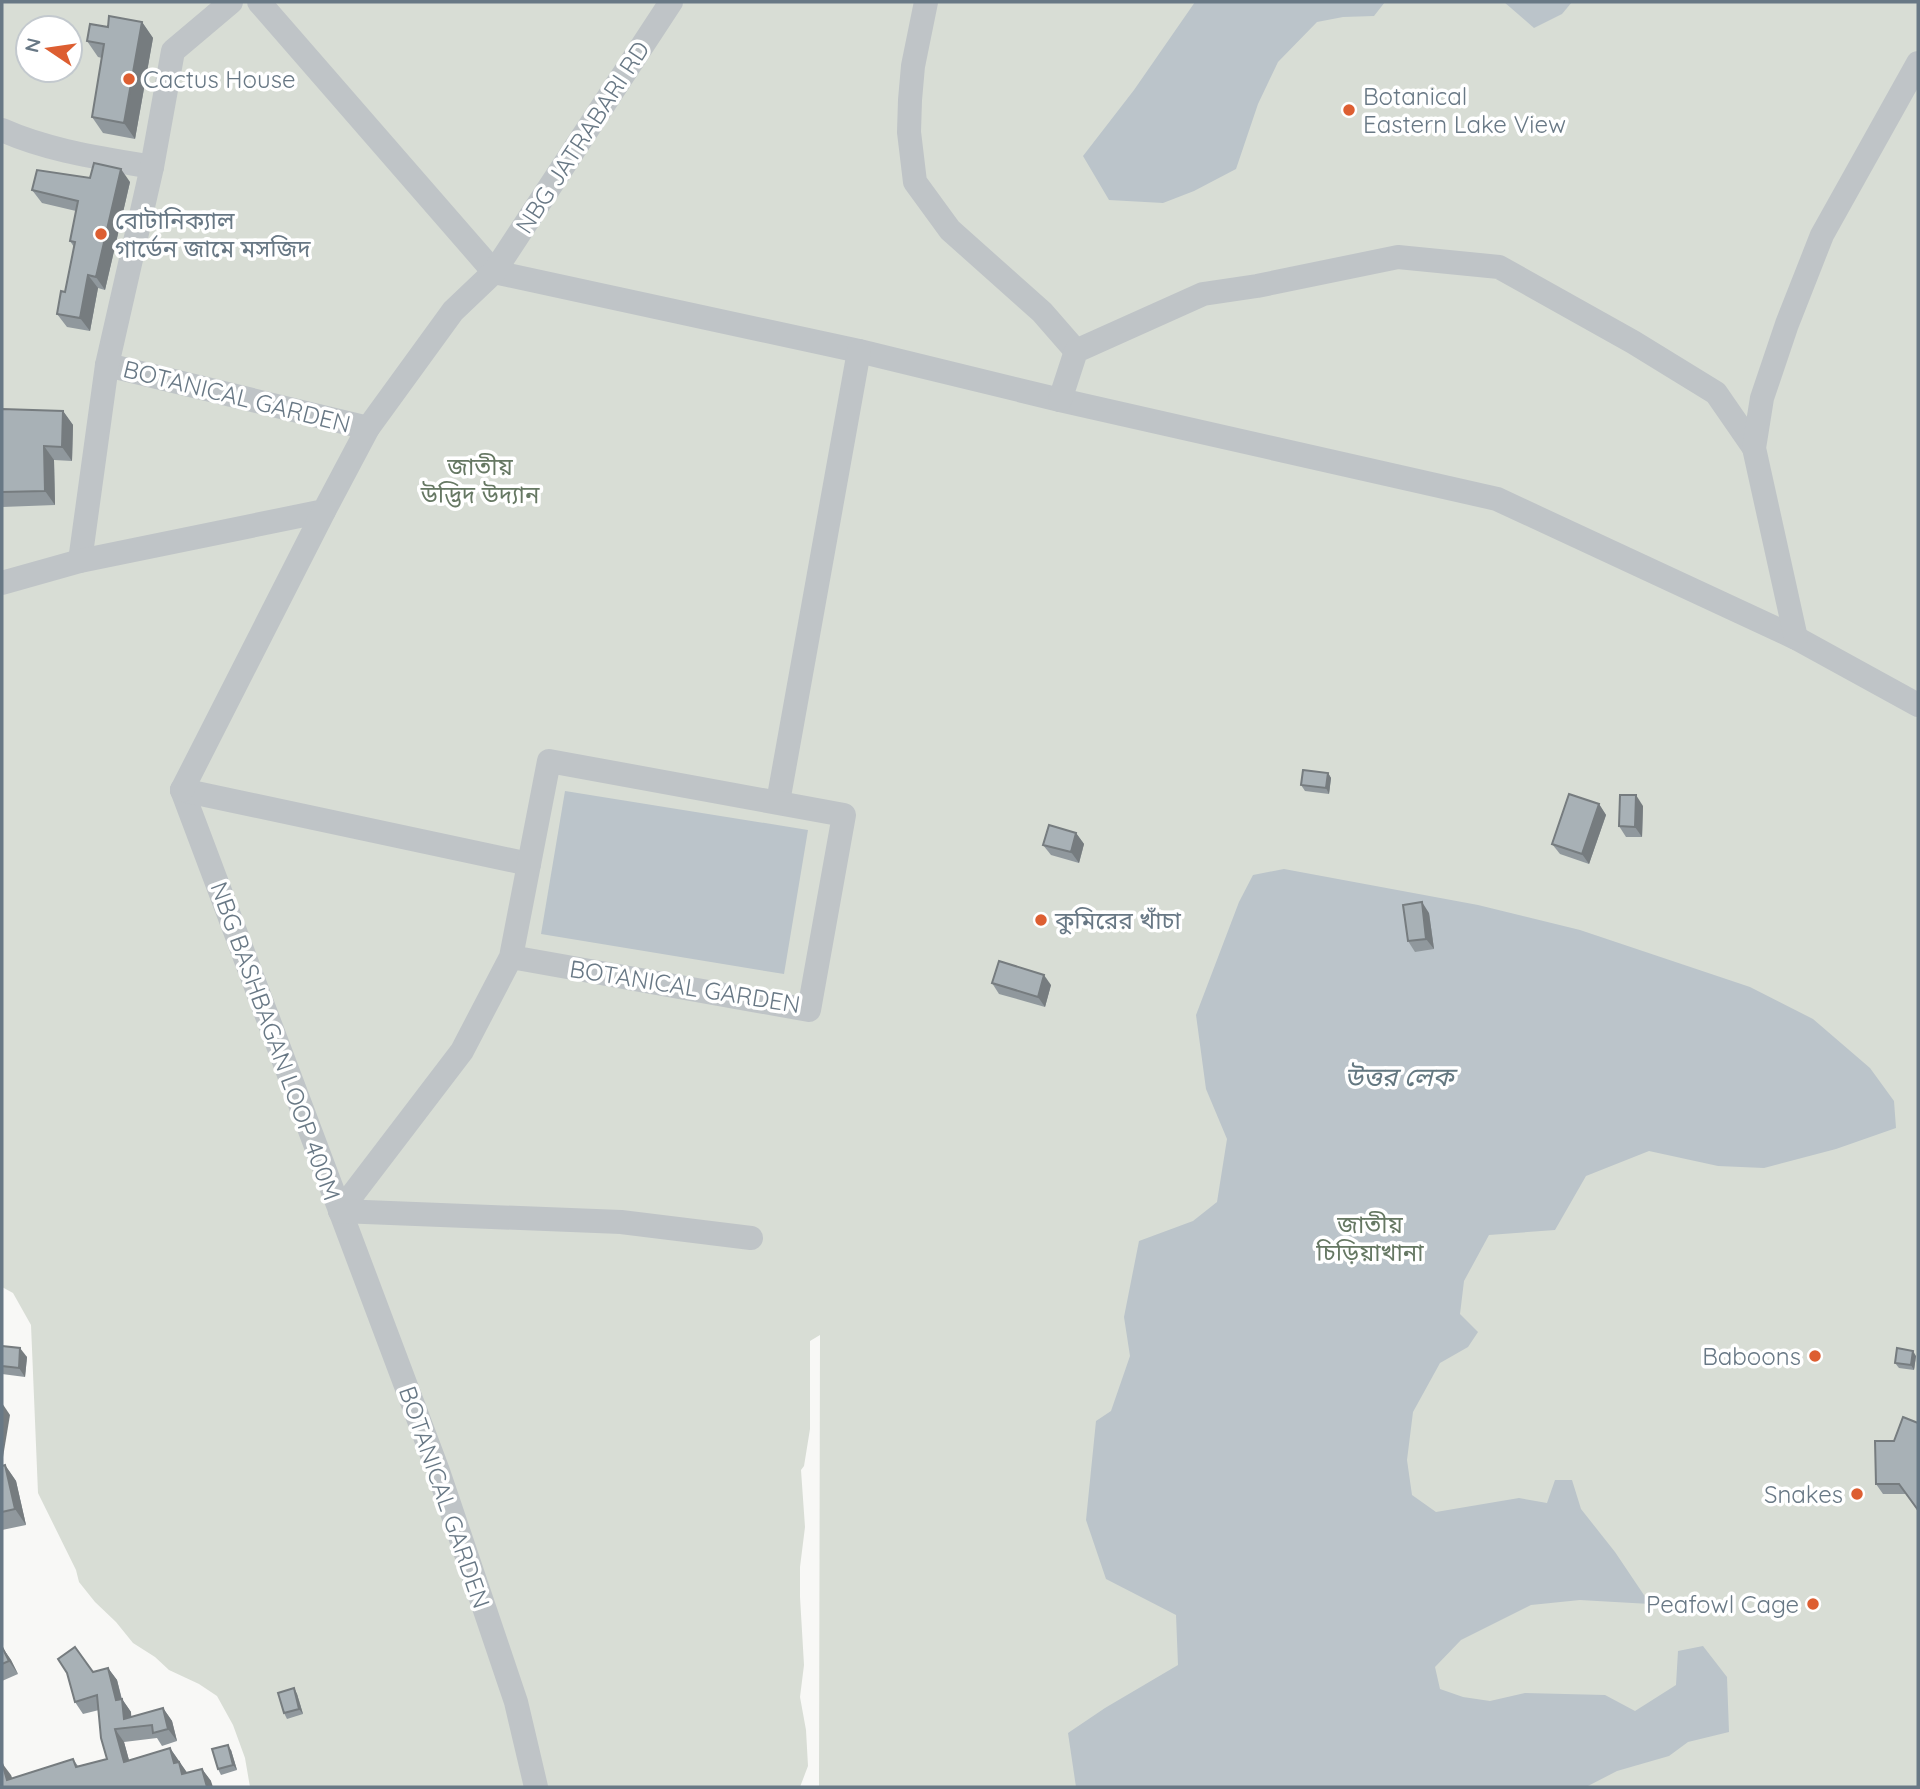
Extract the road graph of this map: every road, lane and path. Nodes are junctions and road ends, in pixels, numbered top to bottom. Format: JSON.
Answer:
{"nodes":[{"id":1,"x":231,"y":2,"type":"edge"},
{"id":2,"x":259,"y":2,"type":"edge"},
{"id":3,"x":671,"y":2,"type":"edge"},
{"id":4,"x":926,"y":2,"type":"edge"},
{"id":5,"x":1918,"y":63,"type":"edge"},
{"id":6,"x":2,"y":130,"type":"edge"},
{"id":7,"x":152,"y":167,"type":"junction"},
{"id":8,"x":494,"y":272,"type":"junction"},
{"id":9,"x":859,"y":351,"type":"junction"},
{"id":10,"x":1076,"y":351,"type":"junction"},
{"id":11,"x":107,"y":365,"type":"junction"},
{"id":12,"x":1060,"y":400,"type":"junction"},
{"id":13,"x":368,"y":428,"type":"junction"},
{"id":14,"x":1755,"y":448,"type":"junction"},
{"id":15,"x":324,"y":511,"type":"junction"},
{"id":16,"x":80,"y":561,"type":"junction"},
{"id":17,"x":2,"y":583,"type":"edge"},
{"id":18,"x":1796,"y":638,"type":"junction"},
{"id":19,"x":1918,"y":705,"type":"edge"},
{"id":20,"x":182,"y":790,"type":"junction"},
{"id":21,"x":778,"y":802,"type":"junction"},
{"id":22,"x":530,"y":864,"type":"junction"},
{"id":23,"x":511,"y":957,"type":"junction"},
{"id":24,"x":340,"y":1211,"type":"junction"},
{"id":25,"x":751,"y":1238,"type":"dead end"},
{"id":26,"x":536,"y":1787,"type":"edge"}],
"edges":[{"from":1,"to":7,"type":"street"},
{"from":2,"to":8,"type":"street"},
{"from":3,"to":8,"type":"street","name":"NBG JATRABARI RD"},
{"from":4,"to":10,"type":"street"},
{"from":5,"to":14,"type":"street"},
{"from":6,"to":7,"type":"street"},
{"from":7,"to":11,"type":"street"},
{"from":8,"to":9,"type":"street"},
{"from":8,"to":13,"type":"street","name":"NBG JATRABARI RD"},
{"from":9,"to":12,"type":"street"},
{"from":9,"to":21,"type":"street"},
{"from":10,"to":12,"type":"street"},
{"from":10,"to":14,"type":"street"},
{"from":11,"to":13,"type":"street","name":"BOTANICAL GARDEN"},
{"from":11,"to":16,"type":"street"},
{"from":12,"to":18,"type":"street"},
{"from":13,"to":15,"type":"street","name":"NBG JATRABARI RD"},
{"from":14,"to":18,"type":"street"},
{"from":15,"to":16,"type":"street"},
{"from":15,"to":20,"type":"street"},
{"from":16,"to":17,"type":"street"},
{"from":18,"to":19,"type":"street"},
{"from":20,"to":22,"type":"street"},
{"from":20,"to":24,"type":"street","name":"NBG BASHBAGAN LOOP 400M"},
{"from":21,"to":22,"type":"street","name":"BOTANICAL GARDEN"},
{"from":21,"to":23,"type":"street","name":"BOTANICAL GARDEN"},
{"from":22,"to":23,"type":"street","name":"NBG BASHBAGAN LOOP 400M"},
{"from":23,"to":24,"type":"street","name":"NBG BASHBAGAN LOOP 400M"},
{"from":24,"to":25,"type":"street"},
{"from":24,"to":26,"type":"street","name":"BOTANICAL GARDEN"}]}
